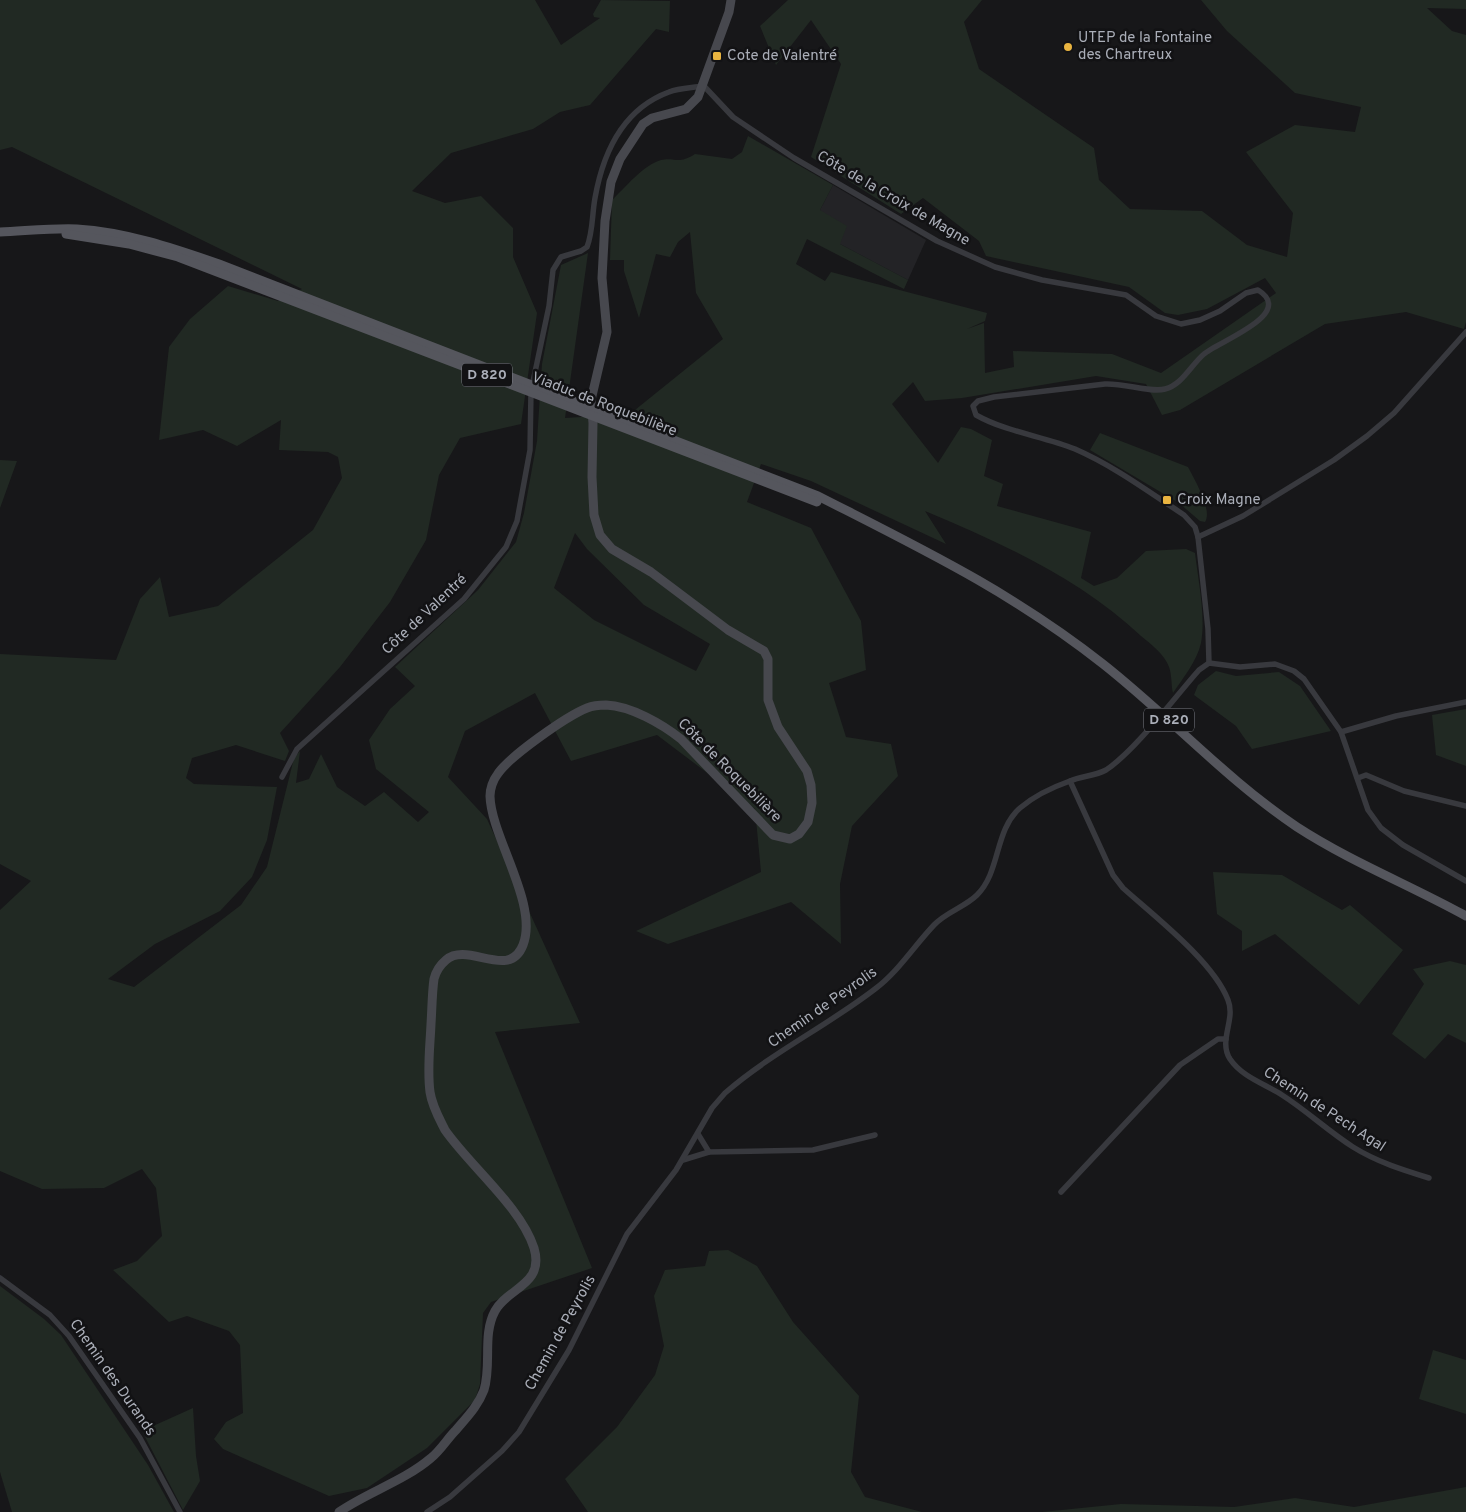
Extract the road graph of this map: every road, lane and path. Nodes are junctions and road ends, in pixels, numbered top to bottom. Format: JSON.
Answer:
{"nodes":[{"id":1,"x":731,"y":0,"type":"edge"},
{"id":2,"x":703,"y":85,"type":"junction"},
{"id":3,"x":687,"y":90,"type":"junction"},
{"id":4,"x":698,"y":97,"type":"junction"},
{"id":5,"x":0,"y":232,"type":"edge"},
{"id":6,"x":1466,"y":332,"type":"edge"},
{"id":7,"x":1198,"y":537,"type":"junction"},
{"id":8,"x":1209,"y":663,"type":"junction"},
{"id":9,"x":1466,"y":702,"type":"edge"},
{"id":10,"x":1341,"y":732,"type":"junction"},
{"id":11,"x":282,"y":777,"type":"dead end"},
{"id":12,"x":1358,"y":778,"type":"junction"},
{"id":13,"x":1070,"y":781,"type":"junction"},
{"id":14,"x":1466,"y":806,"type":"edge"},
{"id":15,"x":1466,"y":881,"type":"edge"},
{"id":16,"x":1466,"y":916,"type":"edge"},
{"id":17,"x":1226,"y":1039,"type":"junction"},
{"id":18,"x":698,"y":1134,"type":"junction"},
{"id":19,"x":875,"y":1135,"type":"dead end"},
{"id":20,"x":709,"y":1152,"type":"junction"},
{"id":21,"x":683,"y":1160,"type":"junction"},
{"id":22,"x":1430,"y":1178,"type":"dead end"},
{"id":23,"x":1062,"y":1192,"type":"dead end"},
{"id":24,"x":0,"y":1278,"type":"edge"},
{"id":25,"x":180,"y":1512,"type":"edge"},
{"id":26,"x":339,"y":1512,"type":"edge"},
{"id":27,"x":426,"y":1512,"type":"edge"}],
"edges":[{"from":1,"to":2,"type":"street"},
{"from":2,"to":3,"type":"street","name":"Côte de Valentré"},
{"from":2,"to":4,"type":"street"},
{"from":2,"to":7,"type":"street","name":"Côte de la Croix de Magne"},
{"from":3,"to":4,"type":"street"},
{"from":3,"to":11,"type":"street","name":"Côte de Valentré"},
{"from":4,"to":26,"type":"street","name":"Côte de Roquebilière"},
{"from":5,"to":16,"type":"main road","name":"Viaduc de Roquebilière","number":"D 820"},
{"from":6,"to":7,"type":"street"},
{"from":7,"to":8,"type":"street","name":"Côte de la Croix de Magne"},
{"from":8,"to":10,"type":"street"},
{"from":8,"to":13,"type":"street","name":"Chemin de Peyrolis"},
{"from":9,"to":10,"type":"street"},
{"from":10,"to":12,"type":"street"},
{"from":12,"to":14,"type":"street"},
{"from":12,"to":15,"type":"street"},
{"from":13,"to":17,"type":"street","name":"Chemin de Pech Agal"},
{"from":13,"to":18,"type":"street","name":"Chemin de Peyrolis"},
{"from":17,"to":22,"type":"street","name":"Chemin de Pech Agal"},
{"from":17,"to":23,"type":"street"},
{"from":18,"to":20,"type":"street"},
{"from":18,"to":21,"type":"street","name":"Chemin de Peyrolis"},
{"from":19,"to":20,"type":"street"},
{"from":20,"to":21,"type":"street"},
{"from":21,"to":27,"type":"street","name":"Chemin de Peyrolis"},
{"from":24,"to":25,"type":"street","name":"Chemin des Durands"}]}
